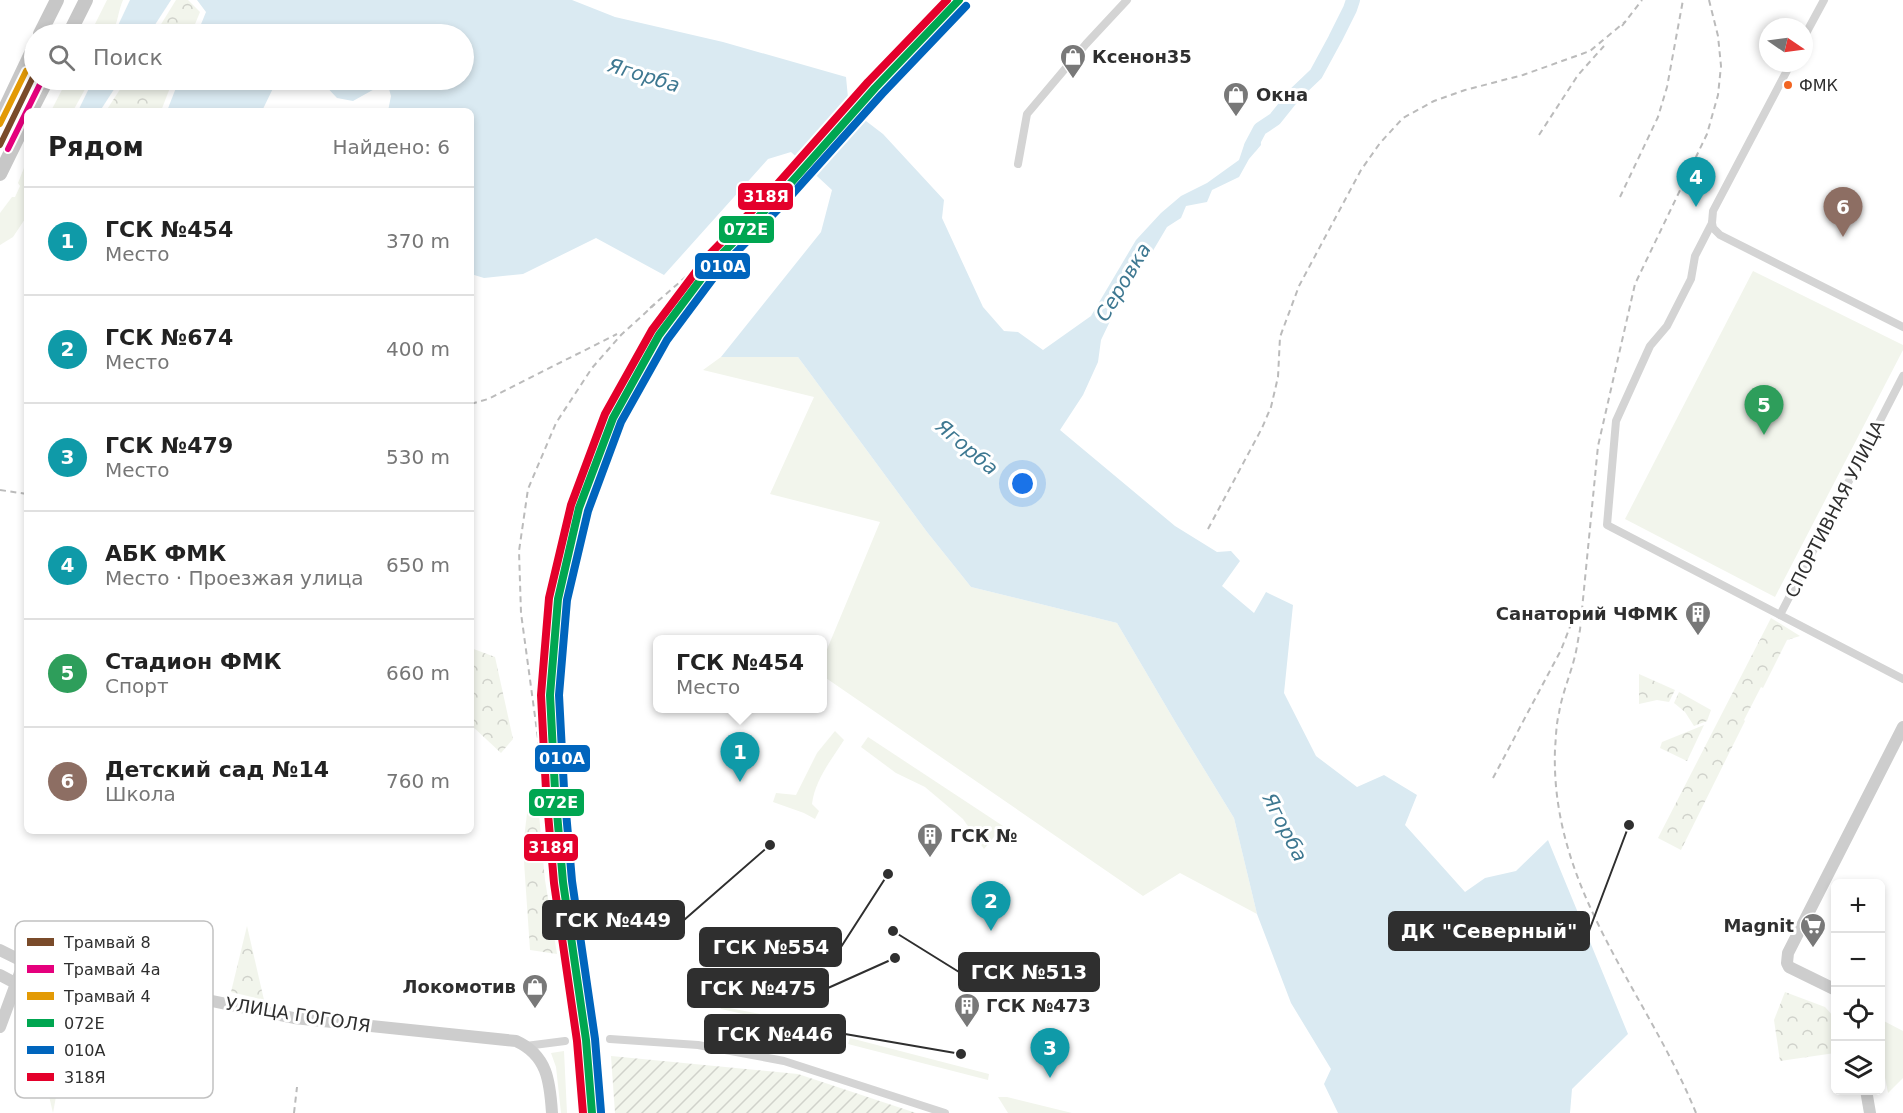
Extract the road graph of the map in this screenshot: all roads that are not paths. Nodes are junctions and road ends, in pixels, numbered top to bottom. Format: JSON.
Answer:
{"nodes":[{"id":1,"x":57,"y":0,"type":"edge"},
{"id":2,"x":86,"y":0,"type":"edge"},
{"id":3,"x":1127,"y":0,"type":"edge"},
{"id":4,"x":1824,"y":0,"type":"edge"},
{"id":5,"x":1813,"y":20,"type":"edge"},
{"id":6,"x":45,"y":24,"type":"edge"},
{"id":7,"x":74,"y":24,"type":"edge"},
{"id":8,"x":24,"y":68,"type":"edge"},
{"id":9,"x":1786,"y":72,"type":"edge"},
{"id":10,"x":42,"y":90,"type":"edge"},
{"id":11,"x":33,"y":108,"type":"edge"},
{"id":12,"x":0,"y":119,"type":"edge"},
{"id":13,"x":24,"y":126,"type":"edge"},
{"id":14,"x":1018,"y":164,"type":"dead end"},
{"id":15,"x":0,"y":174,"type":"edge"},
{"id":16,"x":1712,"y":223,"type":"junction"},
{"id":17,"x":1903,"y":327,"type":"edge"},
{"id":18,"x":1903,"y":376,"type":"edge"},
{"id":19,"x":1780,"y":615,"type":"junction"},
{"id":20,"x":1903,"y":679,"type":"edge"},
{"id":21,"x":1903,"y":727,"type":"edge"},
{"id":22,"x":0,"y":950,"type":"edge"},
{"id":23,"x":15,"y":958,"type":"edge"},
{"id":24,"x":0,"y":975,"type":"edge"},
{"id":25,"x":15,"y":983,"type":"edge"},
{"id":26,"x":1831,"y":988,"type":"edge"},
{"id":27,"x":15,"y":989,"type":"edge"},
{"id":28,"x":213,"y":1001,"type":"edge"},
{"id":29,"x":0,"y":1027,"type":"edge"},
{"id":30,"x":610,"y":1039,"type":"dead end"},
{"id":31,"x":565,"y":1041,"type":"dead end"},
{"id":32,"x":526,"y":1046,"type":"junction"},
{"id":33,"x":1867,"y":1095,"type":"edge"},
{"id":34,"x":552,"y":1113,"type":"edge"},
{"id":35,"x":945,"y":1113,"type":"edge"},
{"id":36,"x":1870,"y":1113,"type":"edge"}],
"edges":[{"from":1,"to":6,"type":"main road"},
{"from":2,"to":7,"type":"main road"},
{"from":3,"to":14,"type":"street"},
{"from":4,"to":5,"type":"street"},
{"from":8,"to":12,"type":"main road"},
{"from":9,"to":16,"type":"street"},
{"from":10,"to":11,"type":"main road"},
{"from":13,"to":15,"type":"main road"},
{"from":16,"to":17,"type":"street"},
{"from":16,"to":19,"type":"street"},
{"from":18,"to":19,"type":"street","name":"СПОРТИВНАЯ УЛИЦА"},
{"from":19,"to":20,"type":"street","name":"СПОРТИВНАЯ УЛИЦА"},
{"from":21,"to":26,"type":"street"},
{"from":22,"to":23,"type":"street","name":"УЛИЦА ГОГОЛЯ"},
{"from":24,"to":25,"type":"street"},
{"from":27,"to":29,"type":"street"},
{"from":28,"to":32,"type":"street","name":"УЛИЦА ГОГОЛЯ"},
{"from":30,"to":35,"type":"street"},
{"from":31,"to":32,"type":"street","name":"УЛИЦА ГОГОЛЯ"},
{"from":32,"to":34,"type":"street"},
{"from":33,"to":36,"type":"street"}]}
